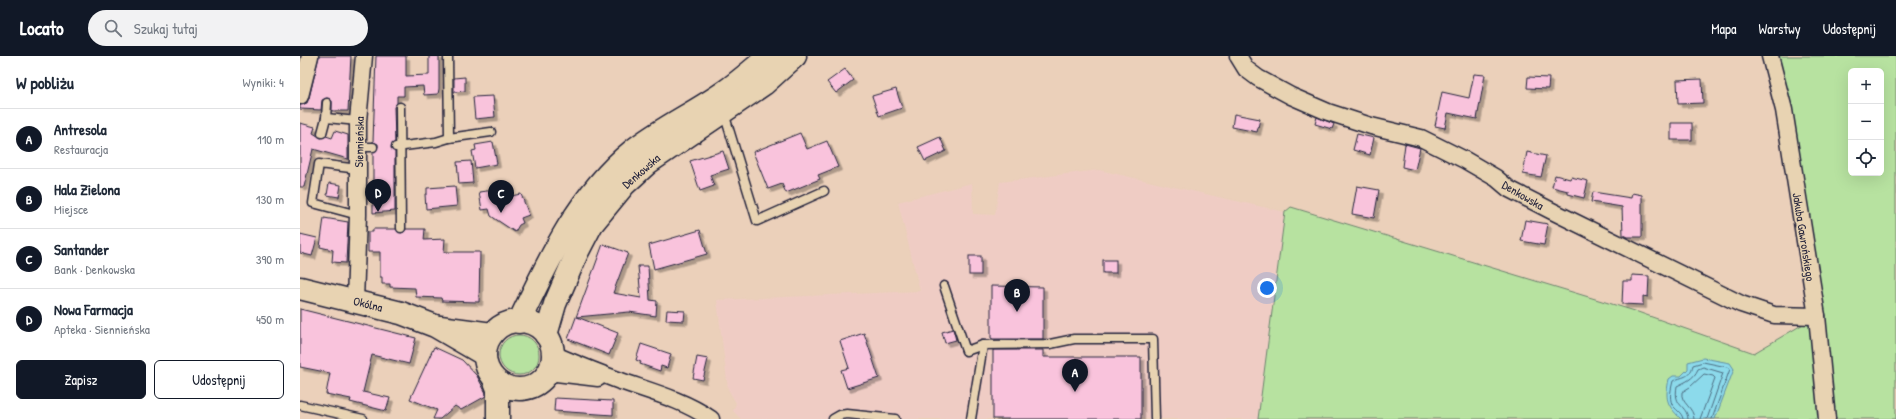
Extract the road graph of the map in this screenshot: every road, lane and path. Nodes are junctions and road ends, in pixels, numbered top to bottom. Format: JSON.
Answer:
{"nodes":[{"id":1,"x":310,"y":56,"type":"edge"},
{"id":2,"x":364,"y":56,"type":"edge"},
{"id":3,"x":448,"y":56,"type":"edge"},
{"id":4,"x":770,"y":56,"type":"edge"},
{"id":5,"x":795,"y":56,"type":"edge"},
{"id":6,"x":1238,"y":56,"type":"edge"},
{"id":7,"x":1770,"y":56,"type":"edge"},
{"id":8,"x":300,"y":96,"type":"edge"},
{"id":9,"x":326,"y":103,"type":"dead end"},
{"id":10,"x":400,"y":107,"type":"dead end"},
{"id":11,"x":724,"y":112,"type":"junction"},
{"id":12,"x":326,"y":118,"type":"junction"},
{"id":13,"x":358,"y":121,"type":"junction"},
{"id":14,"x":491,"y":132,"type":"dead end"},
{"id":15,"x":322,"y":133,"type":"dead end"},
{"id":16,"x":449,"y":138,"type":"junction"},
{"id":17,"x":398,"y":147,"type":"junction"},
{"id":18,"x":358,"y":169,"type":"junction"},
{"id":19,"x":824,"y":191,"type":"dead end"},
{"id":20,"x":358,"y":214,"type":"junction"},
{"id":21,"x":401,"y":228,"type":"dead end"},
{"id":22,"x":944,"y":286,"type":"dead end"},
{"id":23,"x":300,"y":288,"type":"edge"},
{"id":24,"x":355,"y":301,"type":"junction"},
{"id":25,"x":1817,"y":316,"type":"junction"},
{"id":26,"x":519,"y":322,"type":"junction"},
{"id":27,"x":435,"y":326,"type":"junction"},
{"id":28,"x":492,"y":334,"type":"junction"},
{"id":29,"x":983,"y":345,"type":"junction"},
{"id":30,"x":549,"y":354,"type":"junction"},
{"id":31,"x":485,"y":355,"type":"junction"},
{"id":32,"x":494,"y":379,"type":"junction"},
{"id":33,"x":525,"y":389,"type":"junction"},
{"id":34,"x":300,"y":405,"type":"edge"},
{"id":35,"x":363,"y":419,"type":"edge"},
{"id":36,"x":498,"y":419,"type":"edge"},
{"id":37,"x":711,"y":419,"type":"edge"},
{"id":38,"x":833,"y":419,"type":"edge"},
{"id":39,"x":895,"y":419,"type":"edge"},
{"id":40,"x":972,"y":419,"type":"edge"},
{"id":41,"x":1155,"y":419,"type":"edge"},
{"id":42,"x":1827,"y":419,"type":"edge"}],
"edges":[{"from":1,"to":8,"type":"street"},
{"from":2,"to":13,"type":"street","name":"Siennieńska"},
{"from":3,"to":16,"type":"lane"},
{"from":4,"to":26,"type":"main road","name":"Denkowska"},
{"from":5,"to":11,"type":"main road","name":"Denkowska"},
{"from":6,"to":25,"type":"street","name":"Denkowska"},
{"from":7,"to":25,"type":"street","name":"Jakuba Gawrońskiego"},
{"from":9,"to":12,"type":"lane"},
{"from":10,"to":17,"type":"lane"},
{"from":11,"to":19,"type":"lane"},
{"from":11,"to":30,"type":"main road","name":"Denkowska"},
{"from":12,"to":13,"type":"lane"},
{"from":12,"to":15,"type":"lane"},
{"from":13,"to":18,"type":"street","name":"Siennieńska"},
{"from":14,"to":16,"type":"lane"},
{"from":16,"to":17,"type":"lane"},
{"from":17,"to":21,"type":"lane"},
{"from":18,"to":20,"type":"street","name":"Siennieńska"},
{"from":18,"to":20,"type":"lane"},
{"from":20,"to":24,"type":"street","name":"Siennieńska"},
{"from":22,"to":29,"type":"lane"},
{"from":23,"to":24,"type":"main road","name":"Okólna"},
{"from":24,"to":27,"type":"main road","name":"Okólna"},
{"from":25,"to":42,"type":"street","name":"Jakuba Gawrońskiego"},
{"from":26,"to":28,"type":"main road"},
{"from":26,"to":30,"type":"main road"},
{"from":27,"to":28,"type":"main road","name":"Okólna"},
{"from":27,"to":31,"type":"main road","name":"Okólna"},
{"from":28,"to":31,"type":"main road"},
{"from":29,"to":40,"type":"lane"},
{"from":29,"to":41,"type":"lane"},
{"from":30,"to":33,"type":"main road"},
{"from":30,"to":37,"type":"street"},
{"from":31,"to":32,"type":"main road"},
{"from":32,"to":33,"type":"main road"},
{"from":32,"to":36,"type":"main road"},
{"from":33,"to":36,"type":"main road"},
{"from":34,"to":35,"type":"lane"},
{"from":38,"to":39,"type":"lane"}]}
